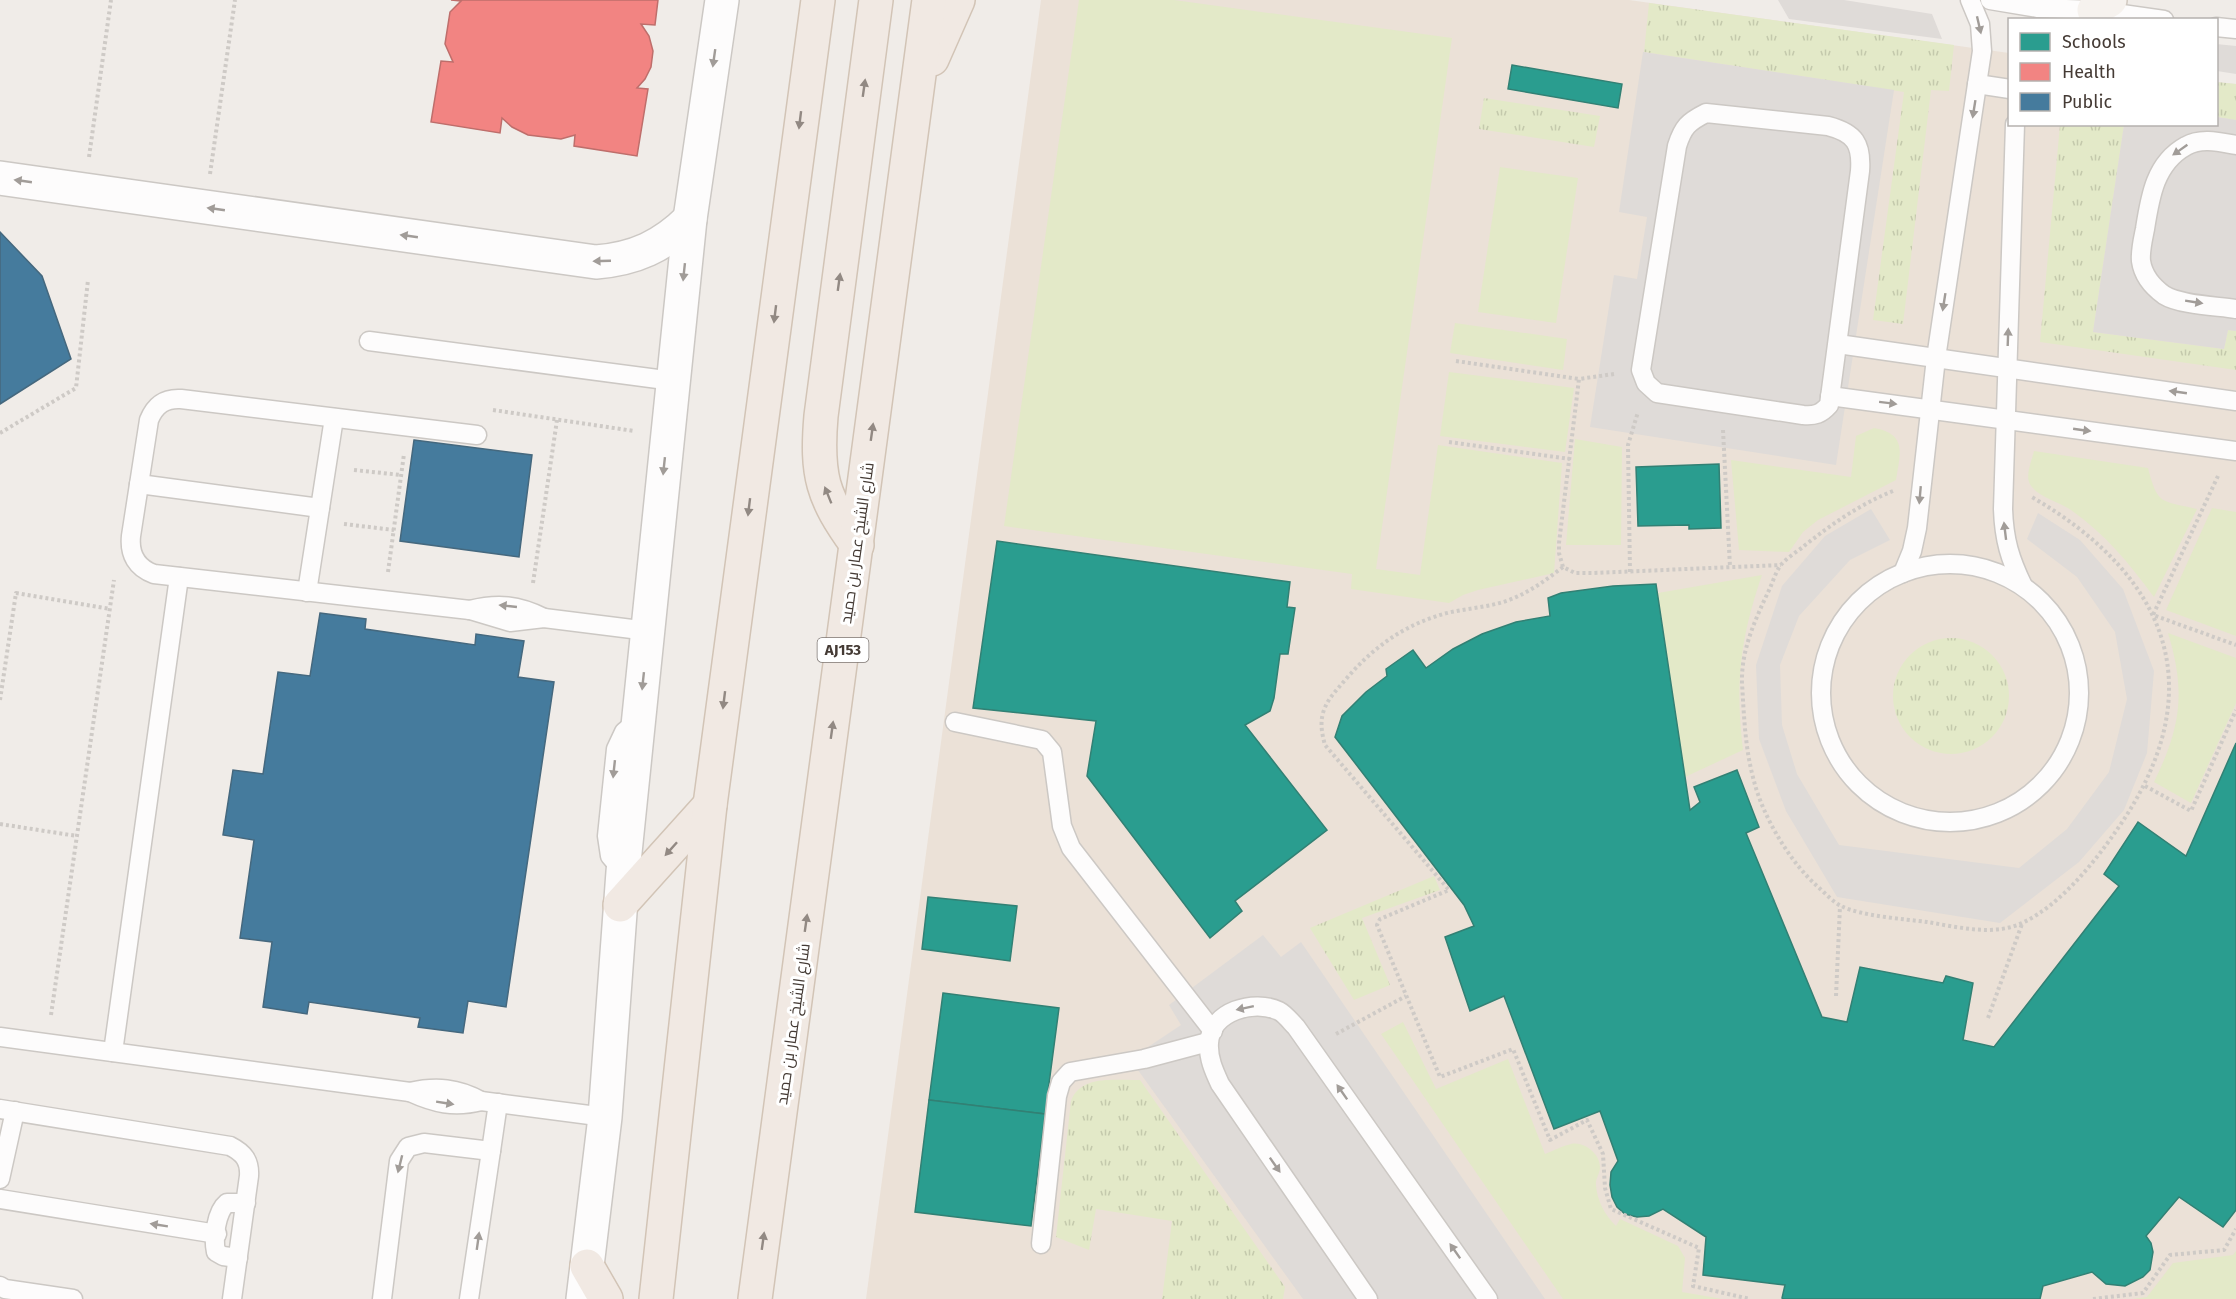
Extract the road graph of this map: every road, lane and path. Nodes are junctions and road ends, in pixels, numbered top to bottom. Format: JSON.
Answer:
{"nodes":[{"id":1,"x":111,"y":0,"type":"edge"},
{"id":2,"x":235,"y":0,"type":"edge"},
{"id":3,"x":722,"y":0,"type":"edge"},
{"id":4,"x":793,"y":0,"type":"edge"},
{"id":5,"x":818,"y":0,"type":"edge"},
{"id":6,"x":876,"y":0,"type":"edge"},
{"id":7,"x":929,"y":0,"type":"edge"},
{"id":8,"x":958,"y":0,"type":"edge"},
{"id":9,"x":1970,"y":0,"type":"edge"},
{"id":10,"x":1990,"y":0,"type":"edge"},
{"id":11,"x":2102,"y":5,"type":"edge"},
{"id":12,"x":2032,"y":14,"type":"edge"},
{"id":13,"x":2156,"y":18,"type":"edge"},
{"id":14,"x":2218,"y":27,"type":"edge"},
{"id":15,"x":2236,"y":29,"type":"edge"},
{"id":16,"x":1977,"y":84,"type":"junction"},
{"id":17,"x":805,"y":86,"type":"junction"},
{"id":18,"x":2008,"y":89,"type":"edge"},
{"id":19,"x":918,"y":91,"type":"junction"},
{"id":20,"x":2015,"y":126,"type":"edge"},
{"id":21,"x":2236,"y":145,"type":"edge"},
{"id":22,"x":0,"y":178,"type":"edge"},
{"id":23,"x":84,"y":190,"type":"junction"},
{"id":24,"x":206,"y":207,"type":"junction"},
{"id":25,"x":690,"y":219,"type":"junction"},
{"id":26,"x":88,"y":280,"type":"dead end"},
{"id":27,"x":2236,"y":309,"type":"edge"},
{"id":28,"x":369,"y":341,"type":"dead end"},
{"id":29,"x":1838,"y":344,"type":"junction"},
{"id":30,"x":1936,"y":358,"type":"junction"},
{"id":31,"x":1456,"y":361,"type":"dead end"},
{"id":32,"x":2007,"y":367,"type":"junction"},
{"id":33,"x":1644,"y":377,"type":"junction"},
{"id":34,"x":1579,"y":379,"type":"junction"},
{"id":35,"x":673,"y":381,"type":"junction"},
{"id":36,"x":1830,"y":396,"type":"junction"},
{"id":37,"x":2236,"y":401,"type":"edge"},
{"id":38,"x":1722,"y":403,"type":"junction"},
{"id":39,"x":1930,"y":408,"type":"junction"},
{"id":40,"x":487,"y":410,"type":"dead end"},
{"id":41,"x":334,"y":418,"type":"junction"},
{"id":42,"x":2006,"y":419,"type":"junction"},
{"id":43,"x":557,"y":420,"type":"junction"},
{"id":44,"x":407,"y":427,"type":"junction"},
{"id":45,"x":0,"y":433,"type":"edge"},
{"id":46,"x":477,"y":435,"type":"dead end"},
{"id":47,"x":668,"y":435,"type":"junction"},
{"id":48,"x":1449,"y":442,"type":"dead end"},
{"id":49,"x":2233,"y":451,"type":"edge"},
{"id":50,"x":1569,"y":459,"type":"junction"},
{"id":51,"x":326,"y":467,"type":"junction"},
{"id":52,"x":401,"y":475,"type":"junction"},
{"id":53,"x":1922,"y":479,"type":"junction"},
{"id":54,"x":2004,"y":481,"type":"junction"},
{"id":55,"x":139,"y":484,"type":"junction"},
{"id":56,"x":319,"y":514,"type":"junction"},
{"id":57,"x":394,"y":530,"type":"junction"},
{"id":58,"x":857,"y":545,"type":"junction"},
{"id":59,"x":138,"y":564,"type":"junction"},
{"id":60,"x":1781,"y":565,"type":"junction"},
{"id":61,"x":1563,"y":567,"type":"junction"},
{"id":62,"x":1730,"y":567,"type":"junction"},
{"id":63,"x":1630,"y":572,"type":"junction"},
{"id":64,"x":1903,"y":573,"type":"junction"},
{"id":65,"x":180,"y":577,"type":"junction"},
{"id":66,"x":2023,"y":586,"type":"junction"},
{"id":67,"x":307,"y":592,"type":"junction"},
{"id":68,"x":384,"y":601,"type":"junction"},
{"id":69,"x":110,"y":609,"type":"junction"},
{"id":70,"x":536,"y":614,"type":"junction"},
{"id":71,"x":2153,"y":615,"type":"junction"},
{"id":72,"x":648,"y":631,"type":"junction"},
{"id":73,"x":2236,"y":645,"type":"edge"},
{"id":74,"x":0,"y":700,"type":"edge"},
{"id":75,"x":2236,"y":710,"type":"edge"},
{"id":76,"x":955,"y":722,"type":"dead end"},
{"id":77,"x":2145,"y":786,"type":"junction"},
{"id":78,"x":710,"y":805,"type":"junction"},
{"id":79,"x":0,"y":824,"type":"edge"},
{"id":80,"x":77,"y":836,"type":"junction"},
{"id":81,"x":620,"y":906,"type":"junction"},
{"id":82,"x":1840,"y":906,"type":"junction"},
{"id":83,"x":2022,"y":924,"type":"junction"},
{"id":84,"x":1407,"y":996,"type":"junction"},
{"id":85,"x":1836,"y":996,"type":"dead end"},
{"id":86,"x":1988,"y":1018,"type":"dead end"},
{"id":87,"x":0,"y":1037,"type":"edge"},
{"id":88,"x":1210,"y":1037,"type":"junction"},
{"id":89,"x":47,"y":1044,"type":"junction"},
{"id":90,"x":1311,"y":1048,"type":"junction"},
{"id":91,"x":113,"y":1052,"type":"junction"},
{"id":92,"x":489,"y":1102,"type":"junction"},
{"id":93,"x":7,"y":1110,"type":"edge"},
{"id":94,"x":605,"y":1117,"type":"junction"},
{"id":95,"x":491,"y":1151,"type":"junction"},
{"id":96,"x":0,"y":1179,"type":"edge"},
{"id":97,"x":0,"y":1199,"type":"edge"},
{"id":98,"x":246,"y":1203,"type":"junction"},
{"id":99,"x":2236,"y":1229,"type":"edge"},
{"id":100,"x":217,"y":1234,"type":"junction"},
{"id":101,"x":1041,"y":1244,"type":"dead end"},
{"id":102,"x":238,"y":1258,"type":"junction"},
{"id":103,"x":587,"y":1266,"type":"junction"},
{"id":104,"x":0,"y":1287,"type":"edge"},
{"id":105,"x":757,"y":1295,"type":"edge"},
{"id":106,"x":73,"y":1299,"type":"edge"},
{"id":107,"x":232,"y":1299,"type":"edge"},
{"id":108,"x":382,"y":1299,"type":"edge"},
{"id":109,"x":469,"y":1299,"type":"edge"},
{"id":110,"x":583,"y":1299,"type":"edge"},
{"id":111,"x":606,"y":1299,"type":"edge"},
{"id":112,"x":656,"y":1299,"type":"edge"},
{"id":113,"x":1368,"y":1299,"type":"edge"},
{"id":114,"x":1488,"y":1299,"type":"edge"},
{"id":115,"x":1750,"y":1299,"type":"edge"},
{"id":116,"x":2093,"y":1299,"type":"edge"}],
"edges":[{"from":1,"to":23,"type":"path"},
{"from":2,"to":24,"type":"path"},
{"from":3,"to":25,"type":"street","one_way":true},
{"from":4,"to":17,"type":"main road"},
{"from":5,"to":17,"type":"main road"},
{"from":58,"to":6,"type":"main road","one_way":true},
{"from":7,"to":19,"type":"main road","name":"شارع الشيخ عمار بن حميد","number":"AJ153"},
{"from":8,"to":19,"type":"main road"},
{"from":9,"to":16,"type":"lane","one_way":true},
{"from":10,"to":12,"type":"lane"},
{"from":11,"to":12,"type":"lane"},
{"from":11,"to":13,"type":"lane"},
{"from":14,"to":15,"type":"lane"},
{"from":16,"to":18,"type":"lane"},
{"from":16,"to":30,"type":"lane","one_way":true},
{"from":17,"to":78,"type":"main road","one_way":true},
{"from":58,"to":19,"type":"main road","name":"شارع الشيخ عمار بن حميد","number":"AJ153","one_way":true},
{"from":32,"to":20,"type":"lane","one_way":true},
{"from":21,"to":27,"type":"lane","one_way":true},
{"from":23,"to":22,"type":"street","one_way":true},
{"from":23,"to":24,"type":"street"},
{"from":25,"to":24,"type":"street","one_way":true},
{"from":25,"to":35,"type":"street","one_way":true},
{"from":26,"to":45,"type":"path"},
{"from":28,"to":35,"type":"lane"},
{"from":29,"to":30,"type":"lane"},
{"from":29,"to":33,"type":"lane"},
{"from":29,"to":36,"type":"lane"},
{"from":30,"to":32,"type":"lane"},
{"from":30,"to":39,"type":"lane"},
{"from":31,"to":34,"type":"path"},
{"from":37,"to":32,"type":"lane","one_way":true},
{"from":32,"to":42,"type":"lane"},
{"from":33,"to":34,"type":"path"},
{"from":33,"to":38,"type":"lane"},
{"from":33,"to":63,"type":"path"},
{"from":34,"to":50,"type":"path"},
{"from":35,"to":47,"type":"street"},
{"from":36,"to":38,"type":"lane"},
{"from":36,"to":39,"type":"lane","one_way":true},
{"from":38,"to":62,"type":"path"},
{"from":39,"to":42,"type":"lane"},
{"from":39,"to":53,"type":"lane"},
{"from":40,"to":43,"type":"path"},
{"from":41,"to":44,"type":"lane"},
{"from":41,"to":51,"type":"lane"},
{"from":41,"to":55,"type":"lane"},
{"from":42,"to":49,"type":"lane","one_way":true},
{"from":42,"to":54,"type":"lane"},
{"from":43,"to":47,"type":"path"},
{"from":43,"to":70,"type":"path"},
{"from":44,"to":46,"type":"lane"},
{"from":44,"to":52,"type":"path"},
{"from":47,"to":72,"type":"street","one_way":true},
{"from":48,"to":50,"type":"path"},
{"from":49,"to":71,"type":"path"},
{"from":50,"to":61,"type":"path"},
{"from":51,"to":52,"type":"path"},
{"from":51,"to":56,"type":"lane"},
{"from":52,"to":57,"type":"path"},
{"from":53,"to":60,"type":"path"},
{"from":53,"to":64,"type":"lane","one_way":true},
{"from":66,"to":54,"type":"lane","one_way":true},
{"from":54,"to":71,"type":"path"},
{"from":55,"to":56,"type":"lane"},
{"from":55,"to":59,"type":"lane"},
{"from":56,"to":57,"type":"path"},
{"from":56,"to":67,"type":"lane"},
{"from":57,"to":68,"type":"path"},
{"from":105,"to":58,"type":"main road","name":"شارع الشيخ عمار بن حميد","number":"AJ153","one_way":true},
{"from":59,"to":65,"type":"lane"},
{"from":59,"to":69,"type":"path"},
{"from":60,"to":62,"type":"path"},
{"from":60,"to":82,"type":"path"},
{"from":61,"to":63,"type":"path"},
{"from":61,"to":84,"type":"path"},
{"from":62,"to":63,"type":"path"},
{"from":64,"to":66,"type":"lane"},
{"from":64,"to":66,"type":"lane"},
{"from":65,"to":67,"type":"lane"},
{"from":65,"to":91,"type":"lane"},
{"from":67,"to":68,"type":"lane"},
{"from":68,"to":70,"type":"lane"},
{"from":69,"to":74,"type":"path"},
{"from":69,"to":80,"type":"path"},
{"from":70,"to":72,"type":"lane"},
{"from":71,"to":73,"type":"path"},
{"from":71,"to":77,"type":"path"},
{"from":72,"to":81,"type":"street","one_way":true},
{"from":75,"to":77,"type":"path"},
{"from":76,"to":88,"type":"lane"},
{"from":77,"to":83,"type":"path"},
{"from":78,"to":81,"type":"main road","one_way":true},
{"from":78,"to":112,"type":"main road"},
{"from":79,"to":80,"type":"path"},
{"from":80,"to":89,"type":"path"},
{"from":81,"to":94,"type":"street"},
{"from":82,"to":83,"type":"path"},
{"from":82,"to":85,"type":"path"},
{"from":83,"to":86,"type":"path"},
{"from":84,"to":90,"type":"path"},
{"from":84,"to":115,"type":"path"},
{"from":87,"to":89,"type":"lane"},
{"from":90,"to":88,"type":"lane","one_way":true},
{"from":88,"to":101,"type":"lane"},
{"from":88,"to":113,"type":"lane","one_way":true},
{"from":89,"to":91,"type":"lane"},
{"from":114,"to":90,"type":"lane","one_way":true},
{"from":91,"to":92,"type":"lane"},
{"from":92,"to":94,"type":"lane"},
{"from":92,"to":95,"type":"lane"},
{"from":93,"to":96,"type":"lane"},
{"from":93,"to":98,"type":"lane"},
{"from":94,"to":103,"type":"street"},
{"from":95,"to":108,"type":"lane","one_way":true},
{"from":109,"to":95,"type":"lane","one_way":true},
{"from":100,"to":97,"type":"lane","one_way":true},
{"from":98,"to":100,"type":"lane"},
{"from":98,"to":102,"type":"lane"},
{"from":99,"to":116,"type":"path"},
{"from":100,"to":102,"type":"lane"},
{"from":102,"to":107,"type":"lane"},
{"from":103,"to":110,"type":"street"},
{"from":103,"to":111,"type":"main road"},
{"from":104,"to":106,"type":"lane"}]}
